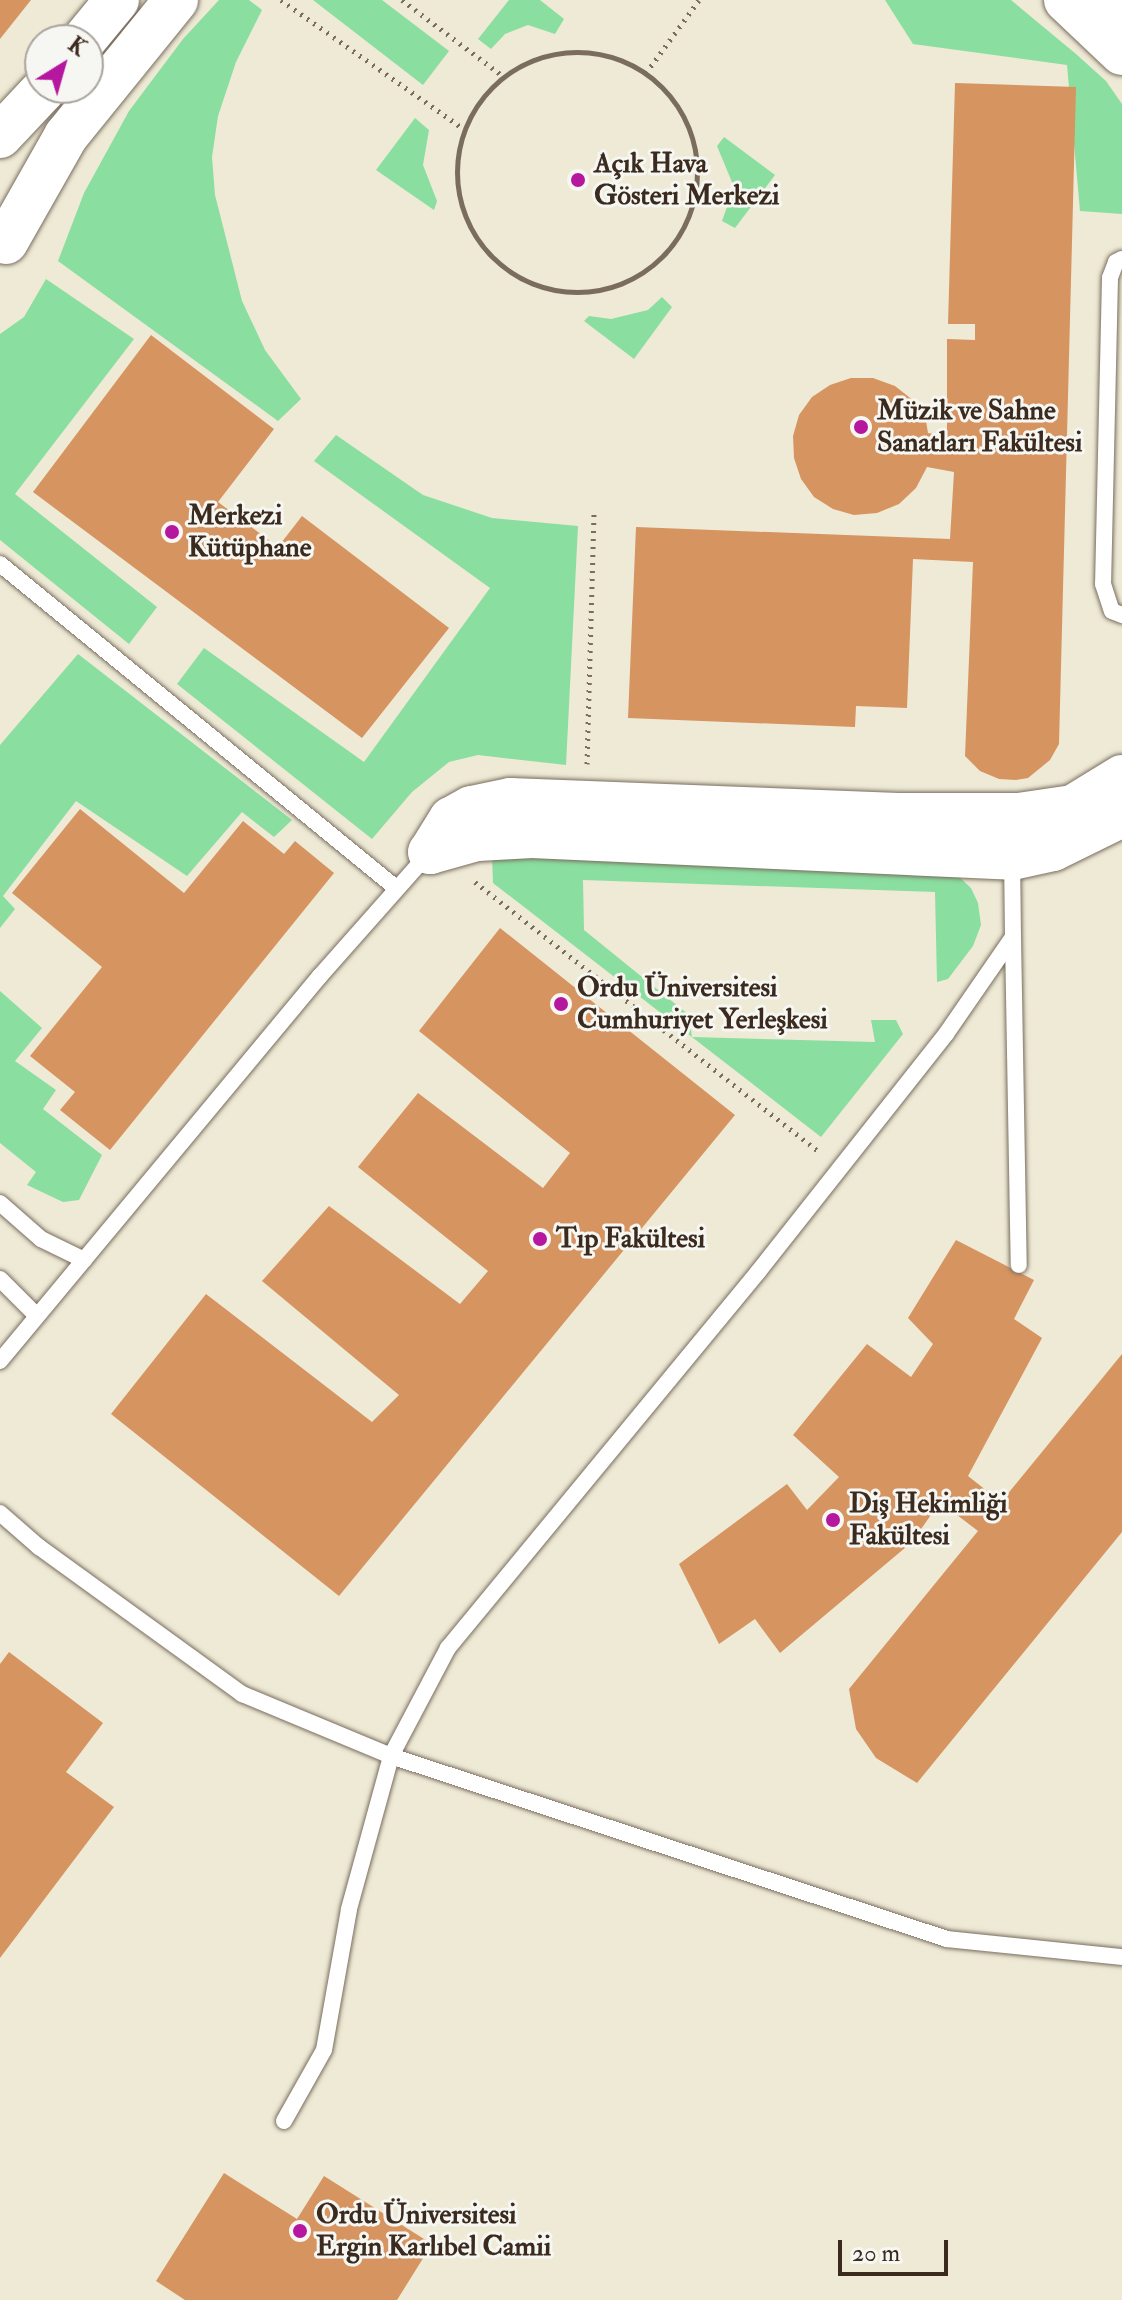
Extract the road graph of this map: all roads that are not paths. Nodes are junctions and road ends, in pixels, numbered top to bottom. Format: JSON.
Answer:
{"nodes":[{"id":1,"x":117,"y":0,"type":"edge"},
{"id":2,"x":176,"y":0,"type":"edge"},
{"id":3,"x":1066,"y":0,"type":"edge"},
{"id":4,"x":1114,"y":0,"type":"edge"},
{"id":5,"x":1122,"y":8,"type":"edge"},
{"id":6,"x":97,"y":24,"type":"edge"},
{"id":7,"x":1122,"y":53,"type":"edge"},
{"id":8,"x":30,"y":104,"type":"edge"},
{"id":9,"x":0,"y":136,"type":"edge"},
{"id":10,"x":2,"y":240,"type":"edge"},
{"id":11,"x":1122,"y":259,"type":"edge"},
{"id":12,"x":0,"y":564,"type":"edge"},
{"id":13,"x":1122,"y":615,"type":"edge"},
{"id":14,"x":1122,"y":777,"type":"edge"},
{"id":15,"x":1122,"y":815,"type":"edge"},
{"id":16,"x":430,"y":852,"type":"junction"},
{"id":17,"x":1012,"y":858,"type":"junction"},
{"id":18,"x":396,"y":888,"type":"junction"},
{"id":19,"x":1013,"y":937,"type":"junction"},
{"id":20,"x":0,"y":1203,"type":"edge"},
{"id":21,"x":84,"y":1260,"type":"junction"},
{"id":22,"x":1019,"y":1265,"type":"dead end"},
{"id":23,"x":0,"y":1279,"type":"edge"},
{"id":24,"x":37,"y":1316,"type":"junction"},
{"id":25,"x":0,"y":1361,"type":"edge"},
{"id":26,"x":0,"y":1513,"type":"edge"},
{"id":27,"x":391,"y":1756,"type":"junction"},
{"id":28,"x":1122,"y":1957,"type":"edge"},
{"id":29,"x":284,"y":2121,"type":"dead end"}],
"edges":[{"from":1,"to":6,"type":"street"},
{"from":2,"to":10,"type":"street"},
{"from":3,"to":7,"type":"street"},
{"from":4,"to":5,"type":"street"},
{"from":8,"to":9,"type":"street"},
{"from":11,"to":13,"type":"lane"},
{"from":12,"to":18,"type":"lane"},
{"from":14,"to":16,"type":"street"},
{"from":15,"to":17,"type":"street"},
{"from":16,"to":17,"type":"street"},
{"from":16,"to":18,"type":"lane"},
{"from":17,"to":19,"type":"lane"},
{"from":18,"to":21,"type":"lane"},
{"from":19,"to":22,"type":"lane"},
{"from":19,"to":27,"type":"lane"},
{"from":20,"to":21,"type":"lane"},
{"from":21,"to":24,"type":"lane"},
{"from":23,"to":24,"type":"lane"},
{"from":24,"to":25,"type":"lane"},
{"from":26,"to":27,"type":"lane"},
{"from":27,"to":28,"type":"lane"},
{"from":27,"to":29,"type":"lane"}]}
